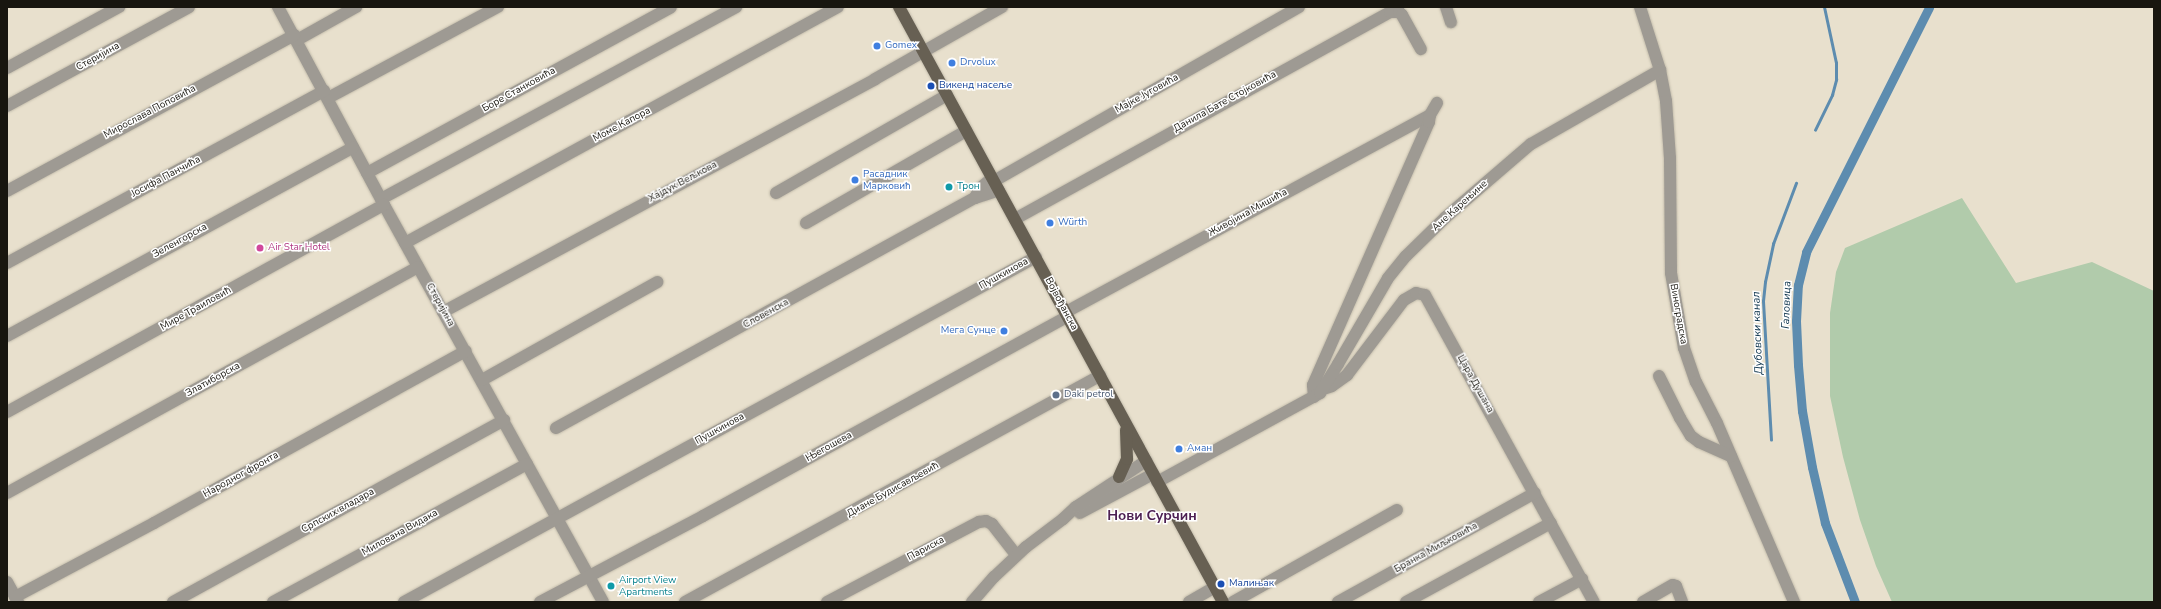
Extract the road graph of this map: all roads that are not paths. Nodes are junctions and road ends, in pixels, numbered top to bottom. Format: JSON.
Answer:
{"nodes":[{"id":1,"x":119,"y":7,"type":"edge"},
{"id":2,"x":189,"y":7,"type":"edge"},
{"id":3,"x":278,"y":7,"type":"edge"},
{"id":4,"x":356,"y":7,"type":"edge"},
{"id":5,"x":498,"y":7,"type":"edge"},
{"id":6,"x":671,"y":7,"type":"edge"},
{"id":7,"x":736,"y":7,"type":"edge"},
{"id":8,"x":838,"y":7,"type":"edge"},
{"id":9,"x":899,"y":7,"type":"edge"},
{"id":10,"x":1002,"y":7,"type":"edge"},
{"id":11,"x":1299,"y":7,"type":"edge"},
{"id":12,"x":1446,"y":7,"type":"edge"},
{"id":13,"x":1640,"y":7,"type":"edge"},
{"id":14,"x":1451,"y":22,"type":"dead end"},
{"id":15,"x":295,"y":37,"type":"junction"},
{"id":16,"x":1421,"y":49,"type":"dead end"},
{"id":17,"x":923,"y":51,"type":"junction"},
{"id":18,"x":7,"y":68,"type":"edge"},
{"id":19,"x":1660,"y":70,"type":"junction"},
{"id":20,"x":326,"y":95,"type":"junction"},
{"id":21,"x":947,"y":95,"type":"junction"},
{"id":22,"x":1437,"y":102,"type":"dead end"},
{"id":23,"x":7,"y":106,"type":"edge"},
{"id":24,"x":1430,"y":115,"type":"junction"},
{"id":25,"x":966,"y":131,"type":"junction"},
{"id":26,"x":353,"y":147,"type":"junction"},
{"id":27,"x":367,"y":173,"type":"junction"},
{"id":28,"x":995,"y":183,"type":"junction"},
{"id":29,"x":7,"y":191,"type":"edge"},
{"id":30,"x":776,"y":193,"type":"dead end"},
{"id":31,"x":383,"y":202,"type":"junction"},
{"id":32,"x":1015,"y":220,"type":"junction"},
{"id":33,"x":806,"y":223,"type":"dead end"},
{"id":34,"x":405,"y":243,"type":"junction"},
{"id":35,"x":1036,"y":257,"type":"junction"},
{"id":36,"x":7,"y":263,"type":"edge"},
{"id":37,"x":418,"y":267,"type":"junction"},
{"id":38,"x":657,"y":282,"type":"dead end"},
{"id":39,"x":443,"y":312,"type":"junction"},
{"id":40,"x":1067,"y":314,"type":"junction"},
{"id":41,"x":7,"y":336,"type":"edge"},
{"id":42,"x":466,"y":351,"type":"junction"},
{"id":43,"x":1100,"y":376,"type":"junction"},
{"id":44,"x":1659,"y":376,"type":"dead end"},
{"id":45,"x":482,"y":380,"type":"junction"},
{"id":46,"x":1323,"y":389,"type":"junction"},
{"id":47,"x":1314,"y":397,"type":"junction"},
{"id":48,"x":7,"y":412,"type":"edge"},
{"id":49,"x":504,"y":420,"type":"junction"},
{"id":50,"x":1125,"y":423,"type":"junction"},
{"id":51,"x":556,"y":428,"type":"dead end"},
{"id":52,"x":1731,"y":456,"type":"junction"},
{"id":53,"x":1146,"y":460,"type":"junction"},
{"id":54,"x":527,"y":464,"type":"junction"},
{"id":55,"x":1119,"y":477,"type":"junction"},
{"id":56,"x":1155,"y":478,"type":"junction"},
{"id":57,"x":1535,"y":492,"type":"junction"},
{"id":58,"x":7,"y":493,"type":"edge"},
{"id":59,"x":1397,"y":510,"type":"dead end"},
{"id":60,"x":556,"y":518,"type":"junction"},
{"id":61,"x":1063,"y":519,"type":"junction"},
{"id":62,"x":1551,"y":523,"type":"junction"},
{"id":63,"x":1016,"y":555,"type":"junction"},
{"id":64,"x":588,"y":576,"type":"junction"},
{"id":65,"x":1582,"y":579,"type":"junction"},
{"id":66,"x":7,"y":582,"type":"edge"},
{"id":67,"x":1215,"y":587,"type":"junction"},
{"id":68,"x":17,"y":599,"type":"edge"},
{"id":69,"x":172,"y":602,"type":"edge"},
{"id":70,"x":274,"y":602,"type":"edge"},
{"id":71,"x":404,"y":602,"type":"edge"},
{"id":72,"x":540,"y":602,"type":"edge"},
{"id":73,"x":603,"y":602,"type":"edge"},
{"id":74,"x":685,"y":602,"type":"edge"},
{"id":75,"x":827,"y":602,"type":"edge"},
{"id":76,"x":972,"y":602,"type":"edge"},
{"id":77,"x":1189,"y":602,"type":"edge"},
{"id":78,"x":1223,"y":602,"type":"edge"},
{"id":79,"x":1233,"y":602,"type":"edge"},
{"id":80,"x":1338,"y":602,"type":"edge"},
{"id":81,"x":1406,"y":602,"type":"edge"},
{"id":82,"x":1539,"y":602,"type":"edge"},
{"id":83,"x":1594,"y":602,"type":"edge"},
{"id":84,"x":1643,"y":602,"type":"edge"},
{"id":85,"x":1682,"y":602,"type":"edge"},
{"id":86,"x":1794,"y":602,"type":"edge"}],
"edges":[{"from":1,"to":18,"type":"street"},
{"from":2,"to":23,"type":"street","name":"Стеријина"},
{"from":3,"to":15,"type":"street","name":"Стеријина"},
{"from":4,"to":15,"type":"street","name":"Мирослава Поповића"},
{"from":5,"to":20,"type":"street","name":"Јосифа Панчића"},
{"from":6,"to":27,"type":"street","name":"Боре Станковића"},
{"from":7,"to":31,"type":"street","name":"Мире Траиловић"},
{"from":8,"to":34,"type":"street","name":"Моме Капора"},
{"from":9,"to":17,"type":"main road","name":"Војвођанска"},
{"from":10,"to":17,"type":"street","name":"Хајдук Вељкова"},
{"from":11,"to":28,"type":"street","name":"Мајке Југовића"},
{"from":12,"to":14,"type":"street"},
{"from":13,"to":19,"type":"street","name":"Виноградска"},
{"from":15,"to":20,"type":"street","name":"Стеријина"},
{"from":15,"to":29,"type":"street","name":"Мирослава Поповића"},
{"from":16,"to":32,"type":"street","name":"Данила Бате Стојковића"},
{"from":17,"to":21,"type":"main road","name":"Војвођанска"},
{"from":17,"to":39,"type":"street","name":"Хајдук Вељкова"},
{"from":19,"to":46,"type":"street","name":"Ане Карењине"},
{"from":19,"to":52,"type":"street","name":"Виноградска"},
{"from":20,"to":26,"type":"street","name":"Стеријина"},
{"from":20,"to":36,"type":"street","name":"Јосифа Панчића"},
{"from":21,"to":25,"type":"main road","name":"Војвођанска"},
{"from":21,"to":30,"type":"street"},
{"from":22,"to":24,"type":"street"},
{"from":24,"to":40,"type":"street","name":"Живојина Мишића"},
{"from":24,"to":47,"type":"street"},
{"from":25,"to":28,"type":"main road","name":"Војвођанска"},
{"from":25,"to":33,"type":"street"},
{"from":26,"to":27,"type":"street","name":"Стеријина"},
{"from":26,"to":41,"type":"street","name":"Зеленгорска"},
{"from":27,"to":31,"type":"street","name":"Стеријина"},
{"from":28,"to":32,"type":"main road","name":"Војвођанска"},
{"from":28,"to":51,"type":"street","name":"Словенска"},
{"from":31,"to":34,"type":"street","name":"Стеријина"},
{"from":31,"to":48,"type":"street","name":"Мире Траиловић"},
{"from":32,"to":35,"type":"main road","name":"Војвођанска"},
{"from":34,"to":37,"type":"street","name":"Стеријина"},
{"from":35,"to":40,"type":"main road","name":"Војвођанска"},
{"from":35,"to":60,"type":"street","name":"Пушкинова"},
{"from":37,"to":39,"type":"street","name":"Стеријина"},
{"from":37,"to":58,"type":"street","name":"Златиборска"},
{"from":38,"to":45,"type":"street"},
{"from":39,"to":42,"type":"street","name":"Стеријина"},
{"from":40,"to":43,"type":"main road","name":"Војвођанска"},
{"from":40,"to":64,"type":"street","name":"Његошева"},
{"from":42,"to":45,"type":"street","name":"Стеријина"},
{"from":42,"to":68,"type":"street","name":"Народног фронта"},
{"from":43,"to":50,"type":"main road","name":"Војвођанска"},
{"from":43,"to":74,"type":"street","name":"Диане Будисављевић"},
{"from":44,"to":52,"type":"street"},
{"from":45,"to":49,"type":"street","name":"Стеријина"},
{"from":46,"to":47,"type":"street","name":"Ане Карењине"},
{"from":46,"to":57,"type":"street","name":"Цара Душана"},
{"from":47,"to":56,"type":"street","name":"Ане Карењине"},
{"from":49,"to":54,"type":"street","name":"Стеријина"},
{"from":49,"to":69,"type":"street","name":"Српских владара"},
{"from":50,"to":53,"type":"main road","name":"Војвођанска"},
{"from":50,"to":55,"type":"main road"},
{"from":52,"to":86,"type":"street","name":"Виноградска"},
{"from":53,"to":55,"type":"street"},
{"from":53,"to":56,"type":"main road","name":"Војвођанска"},
{"from":54,"to":60,"type":"street","name":"Стеријина"},
{"from":54,"to":70,"type":"street","name":"Милована Видака"},
{"from":55,"to":61,"type":"street"},
{"from":56,"to":61,"type":"street","name":"Ане Карењине"},
{"from":56,"to":67,"type":"main road","name":"Војвођанска"},
{"from":57,"to":62,"type":"street","name":"Цара Душана"},
{"from":57,"to":80,"type":"street","name":"Бранка Миљковића"},
{"from":59,"to":79,"type":"street"},
{"from":60,"to":64,"type":"street","name":"Стеријина"},
{"from":60,"to":71,"type":"street","name":"Пушкинова"},
{"from":61,"to":63,"type":"street"},
{"from":62,"to":65,"type":"street","name":"Цара Душана"},
{"from":62,"to":81,"type":"street"},
{"from":63,"to":75,"type":"street","name":"Париска"},
{"from":63,"to":76,"type":"street"},
{"from":64,"to":72,"type":"street","name":"Његошева"},
{"from":64,"to":73,"type":"street","name":"Стеријина"},
{"from":65,"to":82,"type":"street"},
{"from":65,"to":83,"type":"street","name":"Цара Душана"},
{"from":66,"to":68,"type":"street"},
{"from":67,"to":77,"type":"street"},
{"from":67,"to":78,"type":"main road","name":"Војвођанска"},
{"from":84,"to":85,"type":"street"}]}
